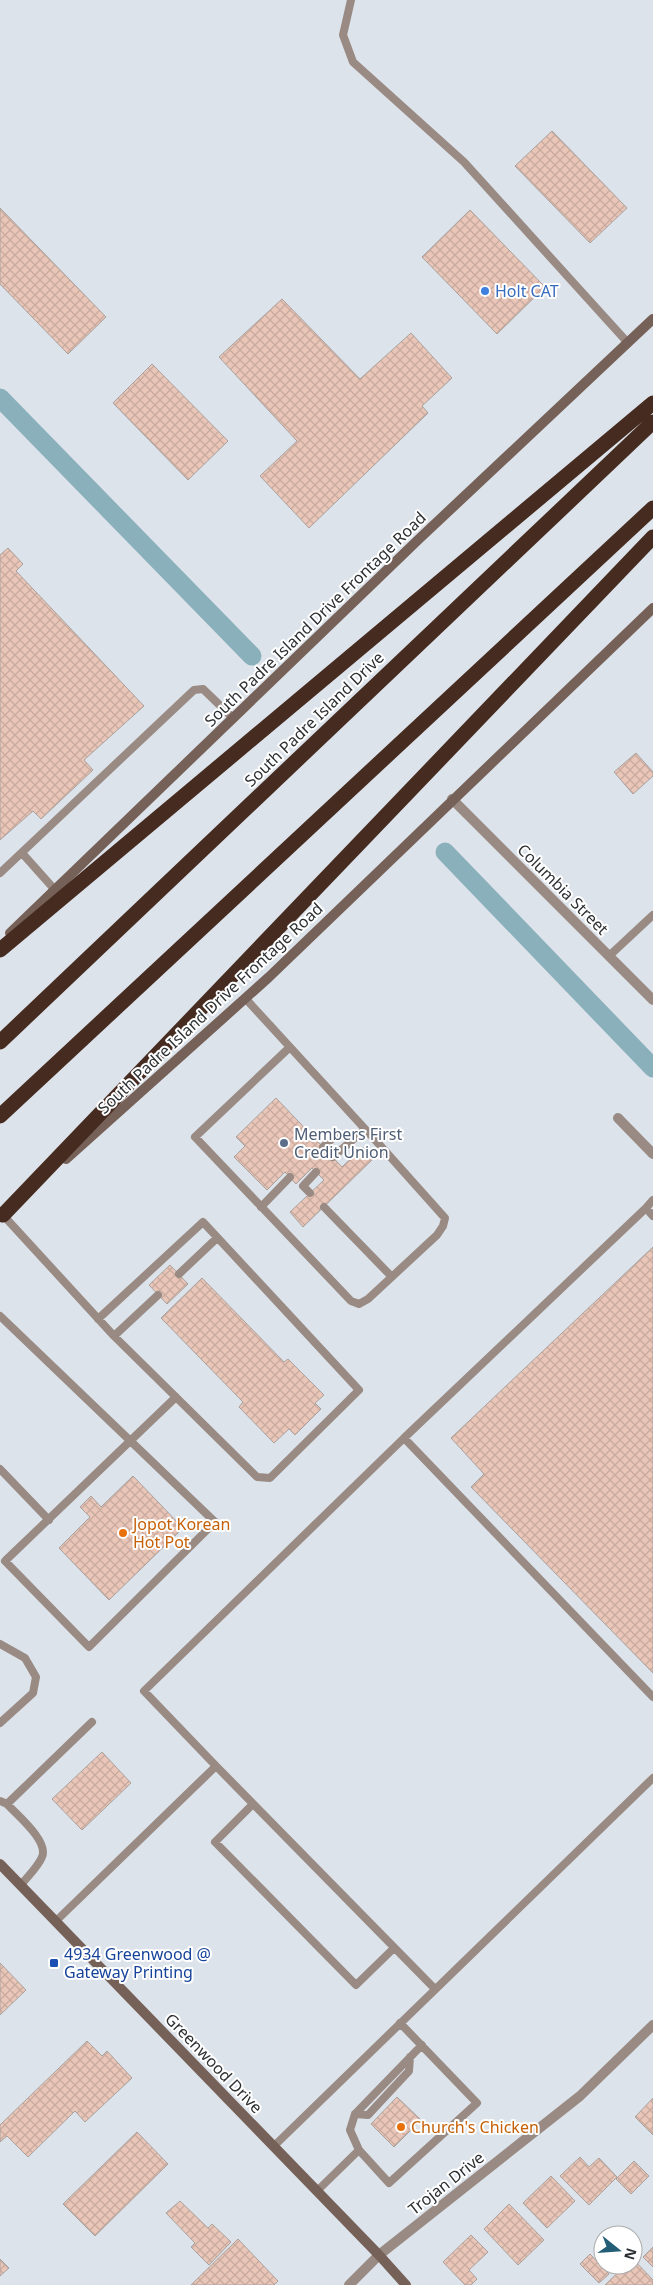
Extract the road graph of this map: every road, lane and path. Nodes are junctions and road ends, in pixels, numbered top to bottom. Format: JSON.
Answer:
{"nodes":[{"id":1,"x":350,"y":0,"type":"edge"},
{"id":2,"x":653,"y":319,"type":"edge"},
{"id":3,"x":628,"y":343,"type":"junction"},
{"id":4,"x":653,"y":403,"type":"edge"},
{"id":5,"x":653,"y":422,"type":"edge"},
{"id":6,"x":653,"y":508,"type":"edge"},
{"id":7,"x":653,"y":537,"type":"edge"},
{"id":8,"x":653,"y":608,"type":"edge"},
{"id":9,"x":233,"y":718,"type":"junction"},
{"id":10,"x":452,"y":799,"type":"junction"},
{"id":11,"x":22,"y":852,"type":"junction"},
{"id":12,"x":0,"y":873,"type":"edge"},
{"id":13,"x":55,"y":890,"type":"junction"},
{"id":14,"x":653,"y":915,"type":"edge"},
{"id":15,"x":0,"y":942,"type":"edge"},
{"id":16,"x":0,"y":950,"type":"edge"},
{"id":17,"x":609,"y":956,"type":"junction"},
{"id":18,"x":245,"y":998,"type":"junction"},
{"id":19,"x":653,"y":1000,"type":"edge"},
{"id":20,"x":0,"y":1042,"type":"edge"},
{"id":21,"x":290,"y":1047,"type":"junction"},
{"id":22,"x":0,"y":1116,"type":"edge"},
{"id":23,"x":618,"y":1118,"type":"dead end"},
{"id":24,"x":365,"y":1129,"type":"junction"},
{"id":25,"x":355,"y":1137,"type":"junction"},
{"id":26,"x":323,"y":1147,"type":"dead end"},
{"id":27,"x":653,"y":1154,"type":"edge"},
{"id":28,"x":333,"y":1157,"type":"dead end"},
{"id":29,"x":316,"y":1172,"type":"dead end"},
{"id":30,"x":290,"y":1177,"type":"dead end"},
{"id":31,"x":310,"y":1193,"type":"dead end"},
{"id":32,"x":653,"y":1200,"type":"edge"},
{"id":33,"x":261,"y":1207,"type":"junction"},
{"id":34,"x":324,"y":1207,"type":"dead end"},
{"id":35,"x":646,"y":1208,"type":"junction"},
{"id":36,"x":653,"y":1216,"type":"edge"},
{"id":37,"x":2,"y":1217,"type":"edge"},
{"id":38,"x":217,"y":1238,"type":"junction"},
{"id":39,"x":179,"y":1274,"type":"dead end"},
{"id":40,"x":392,"y":1277,"type":"junction"},
{"id":41,"x":158,"y":1295,"type":"dead end"},
{"id":42,"x":0,"y":1316,"type":"edge"},
{"id":43,"x":98,"y":1319,"type":"junction"},
{"id":44,"x":114,"y":1336,"type":"junction"},
{"id":45,"x":176,"y":1397,"type":"junction"},
{"id":46,"x":404,"y":1438,"type":"junction"},
{"id":47,"x":131,"y":1442,"type":"junction"},
{"id":48,"x":0,"y":1469,"type":"edge"},
{"id":49,"x":49,"y":1520,"type":"junction"},
{"id":50,"x":2,"y":1564,"type":"edge"},
{"id":51,"x":0,"y":1644,"type":"edge"},
{"id":52,"x":653,"y":1697,"type":"edge"},
{"id":53,"x":92,"y":1722,"type":"dead end"},
{"id":54,"x":0,"y":1723,"type":"edge"},
{"id":55,"x":216,"y":1766,"type":"junction"},
{"id":56,"x":653,"y":1778,"type":"edge"},
{"id":57,"x":4,"y":1802,"type":"edge"},
{"id":58,"x":253,"y":1804,"type":"junction"},
{"id":59,"x":0,"y":1864,"type":"edge"},
{"id":60,"x":21,"y":1885,"type":"junction"},
{"id":61,"x":56,"y":1921,"type":"junction"},
{"id":62,"x":394,"y":1948,"type":"junction"},
{"id":63,"x":435,"y":1990,"type":"junction"},
{"id":64,"x":400,"y":2023,"type":"junction"},
{"id":65,"x":653,"y":2025,"type":"edge"},
{"id":66,"x":422,"y":2045,"type":"junction"},
{"id":67,"x":274,"y":2146,"type":"junction"},
{"id":68,"x":359,"y":2150,"type":"junction"},
{"id":69,"x":317,"y":2191,"type":"junction"},
{"id":70,"x":379,"y":2255,"type":"junction"},
{"id":71,"x":349,"y":2285,"type":"edge"},
{"id":72,"x":406,"y":2285,"type":"edge"}],
"edges":[{"from":1,"to":3,"type":"lane"},
{"from":2,"to":3,"type":"main road","name":"South Padre Island Drive Frontage Road"},
{"from":3,"to":9,"type":"main road","name":"South Padre Island Drive Frontage Road"},
{"from":4,"to":16,"type":"highway"},
{"from":5,"to":20,"type":"highway","name":"South Padre Island Drive"},
{"from":6,"to":22,"type":"highway"},
{"from":7,"to":37,"type":"highway"},
{"from":8,"to":10,"type":"main road","name":"South Padre Island Drive Frontage Road"},
{"from":9,"to":11,"type":"lane"},
{"from":9,"to":13,"type":"main road","name":"South Padre Island Drive Frontage Road"},
{"from":10,"to":17,"type":"street","name":"Columbia Street"},
{"from":10,"to":18,"type":"main road","name":"South Padre Island Drive Frontage Road"},
{"from":11,"to":12,"type":"lane"},
{"from":11,"to":13,"type":"lane"},
{"from":13,"to":15,"type":"main road","name":"South Padre Island Drive Frontage Road"},
{"from":14,"to":17,"type":"lane"},
{"from":17,"to":19,"type":"street","name":"Columbia Street"},
{"from":18,"to":21,"type":"lane"},
{"from":18,"to":37,"type":"main road","name":"South Padre Island Drive Frontage Road"},
{"from":21,"to":24,"type":"lane"},
{"from":21,"to":33,"type":"lane"},
{"from":23,"to":27,"type":"street"},
{"from":24,"to":25,"type":"lane"},
{"from":24,"to":40,"type":"lane"},
{"from":25,"to":26,"type":"lane"},
{"from":25,"to":28,"type":"lane"},
{"from":29,"to":31,"type":"lane"},
{"from":30,"to":33,"type":"lane"},
{"from":32,"to":35,"type":"lane"},
{"from":33,"to":40,"type":"lane"},
{"from":34,"to":40,"type":"lane"},
{"from":35,"to":36,"type":"lane"},
{"from":35,"to":46,"type":"lane"},
{"from":37,"to":43,"type":"lane"},
{"from":38,"to":39,"type":"lane"},
{"from":38,"to":43,"type":"lane"},
{"from":38,"to":45,"type":"lane"},
{"from":41,"to":44,"type":"lane"},
{"from":42,"to":47,"type":"lane"},
{"from":43,"to":44,"type":"lane"},
{"from":44,"to":45,"type":"lane"},
{"from":45,"to":47,"type":"lane"},
{"from":46,"to":52,"type":"lane"},
{"from":46,"to":55,"type":"lane"},
{"from":47,"to":49,"type":"lane"},
{"from":47,"to":50,"type":"lane"},
{"from":48,"to":49,"type":"lane"},
{"from":49,"to":50,"type":"lane"},
{"from":51,"to":54,"type":"lane"},
{"from":53,"to":57,"type":"lane"},
{"from":55,"to":58,"type":"lane"},
{"from":55,"to":61,"type":"lane"},
{"from":56,"to":63,"type":"lane"},
{"from":57,"to":60,"type":"lane"},
{"from":58,"to":62,"type":"lane"},
{"from":58,"to":62,"type":"lane"},
{"from":59,"to":60,"type":"main road","name":"Greenwood Drive"},
{"from":60,"to":61,"type":"main road","name":"Greenwood Drive"},
{"from":61,"to":67,"type":"main road","name":"Greenwood Drive"},
{"from":62,"to":63,"type":"lane"},
{"from":63,"to":64,"type":"lane"},
{"from":64,"to":66,"type":"lane"},
{"from":64,"to":67,"type":"lane"},
{"from":65,"to":70,"type":"street","name":"Trojan Drive"},
{"from":66,"to":68,"type":"lane"},
{"from":66,"to":68,"type":"lane"},
{"from":67,"to":69,"type":"main road","name":"Greenwood Drive"},
{"from":68,"to":69,"type":"lane"},
{"from":69,"to":70,"type":"main road","name":"Greenwood Drive"},
{"from":70,"to":71,"type":"street","name":"Trojan Drive"},
{"from":70,"to":72,"type":"main road","name":"Greenwood Drive"}]}
